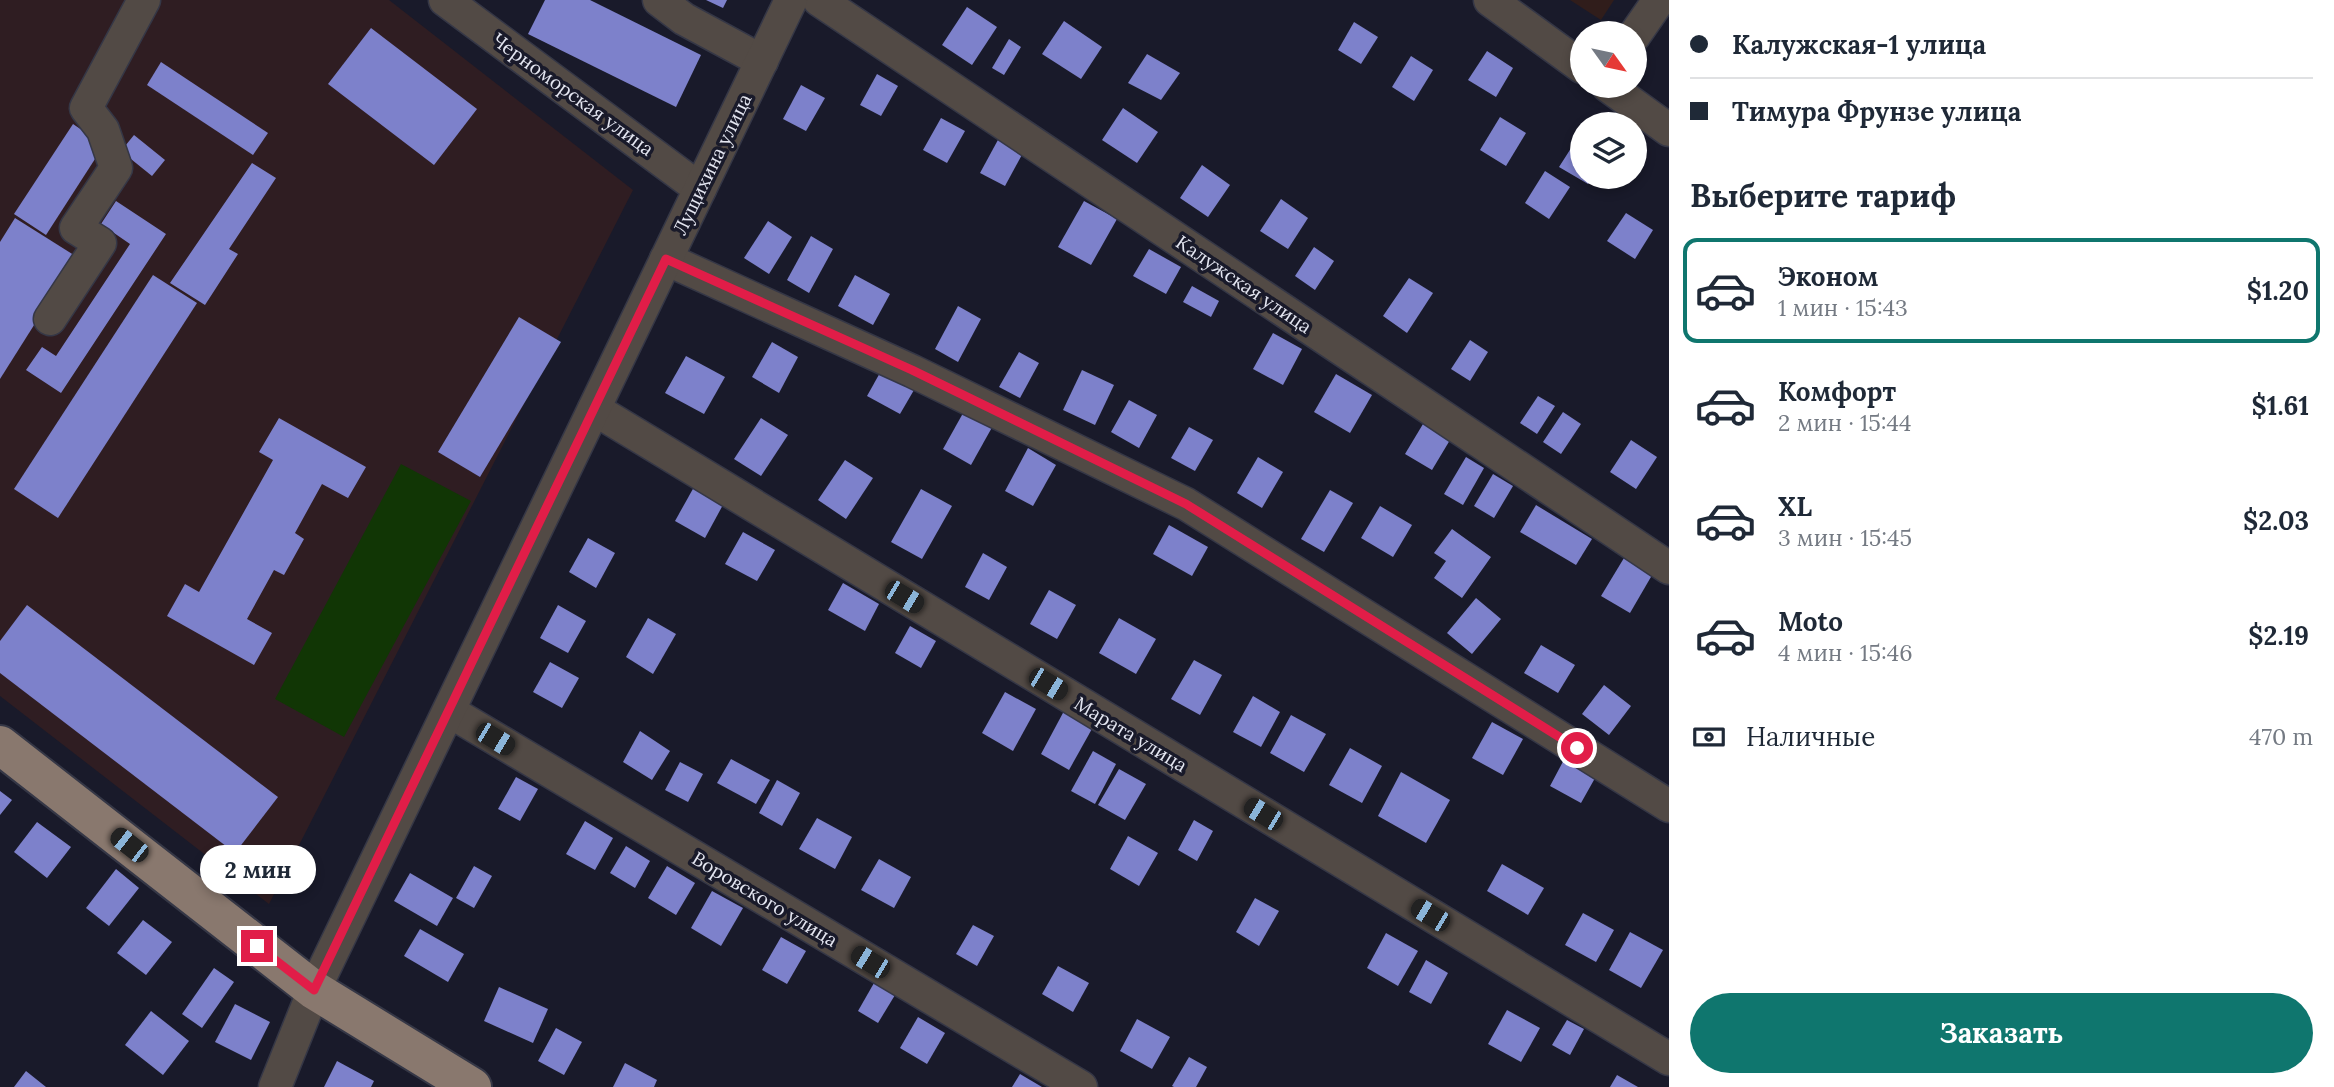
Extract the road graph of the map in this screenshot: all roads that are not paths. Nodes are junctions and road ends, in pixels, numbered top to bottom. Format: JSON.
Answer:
{"nodes":[{"id":1,"x":144,"y":0,"type":"edge"},
{"id":2,"x":445,"y":0,"type":"edge"},
{"id":3,"x":659,"y":0,"type":"edge"},
{"id":4,"x":791,"y":0,"type":"edge"},
{"id":5,"x":819,"y":0,"type":"edge"},
{"id":6,"x":1490,"y":0,"type":"edge"},
{"id":7,"x":1659,"y":0,"type":"edge"},
{"id":8,"x":1644,"y":21,"type":"edge"},
{"id":9,"x":1570,"y":57,"type":"edge"},
{"id":10,"x":762,"y":61,"type":"junction"},
{"id":11,"x":1625,"y":98,"type":"edge"},
{"id":12,"x":1669,"y":130,"type":"edge"},
{"id":13,"x":700,"y":189,"type":"junction"},
{"id":14,"x":666,"y":259,"type":"junction"},
{"id":15,"x":50,"y":319,"type":"dead end"},
{"id":16,"x":594,"y":409,"type":"junction"},
{"id":17,"x":1669,"y":568,"type":"edge"},
{"id":18,"x":449,"y":711,"type":"junction"},
{"id":19,"x":0,"y":745,"type":"edge"},
{"id":20,"x":1669,"y":806,"type":"edge"},
{"id":21,"x":314,"y":990,"type":"junction"},
{"id":22,"x":1669,"y":1059,"type":"edge"},
{"id":23,"x":275,"y":1087,"type":"edge"},
{"id":24,"x":472,"y":1087,"type":"edge"},
{"id":25,"x":1082,"y":1087,"type":"edge"}],
"edges":[{"from":1,"to":15,"type":"street"},
{"from":2,"to":13,"type":"street","name":"Черноморская улица"},
{"from":3,"to":10,"type":"street"},
{"from":4,"to":10,"type":"street","name":"Лущихина улица"},
{"from":5,"to":17,"type":"street","name":"Калужская улица"},
{"from":6,"to":9,"type":"street"},
{"from":7,"to":8,"type":"street"},
{"from":10,"to":13,"type":"street","name":"Лущихина улица"},
{"from":11,"to":12,"type":"street"},
{"from":13,"to":14,"type":"street","name":"Лущихина улица"},
{"from":14,"to":16,"type":"street","name":"Лущихина улица"},
{"from":14,"to":20,"type":"street"},
{"from":16,"to":18,"type":"street","name":"Лущихина улица"},
{"from":16,"to":22,"type":"street","name":"Марата улица"},
{"from":18,"to":21,"type":"street","name":"Лущихина улица"},
{"from":18,"to":25,"type":"street","name":"Воровского улица"},
{"from":19,"to":21,"type":"main road"},
{"from":21,"to":23,"type":"street","name":"Лущихина улица"},
{"from":21,"to":24,"type":"main road"}]}
